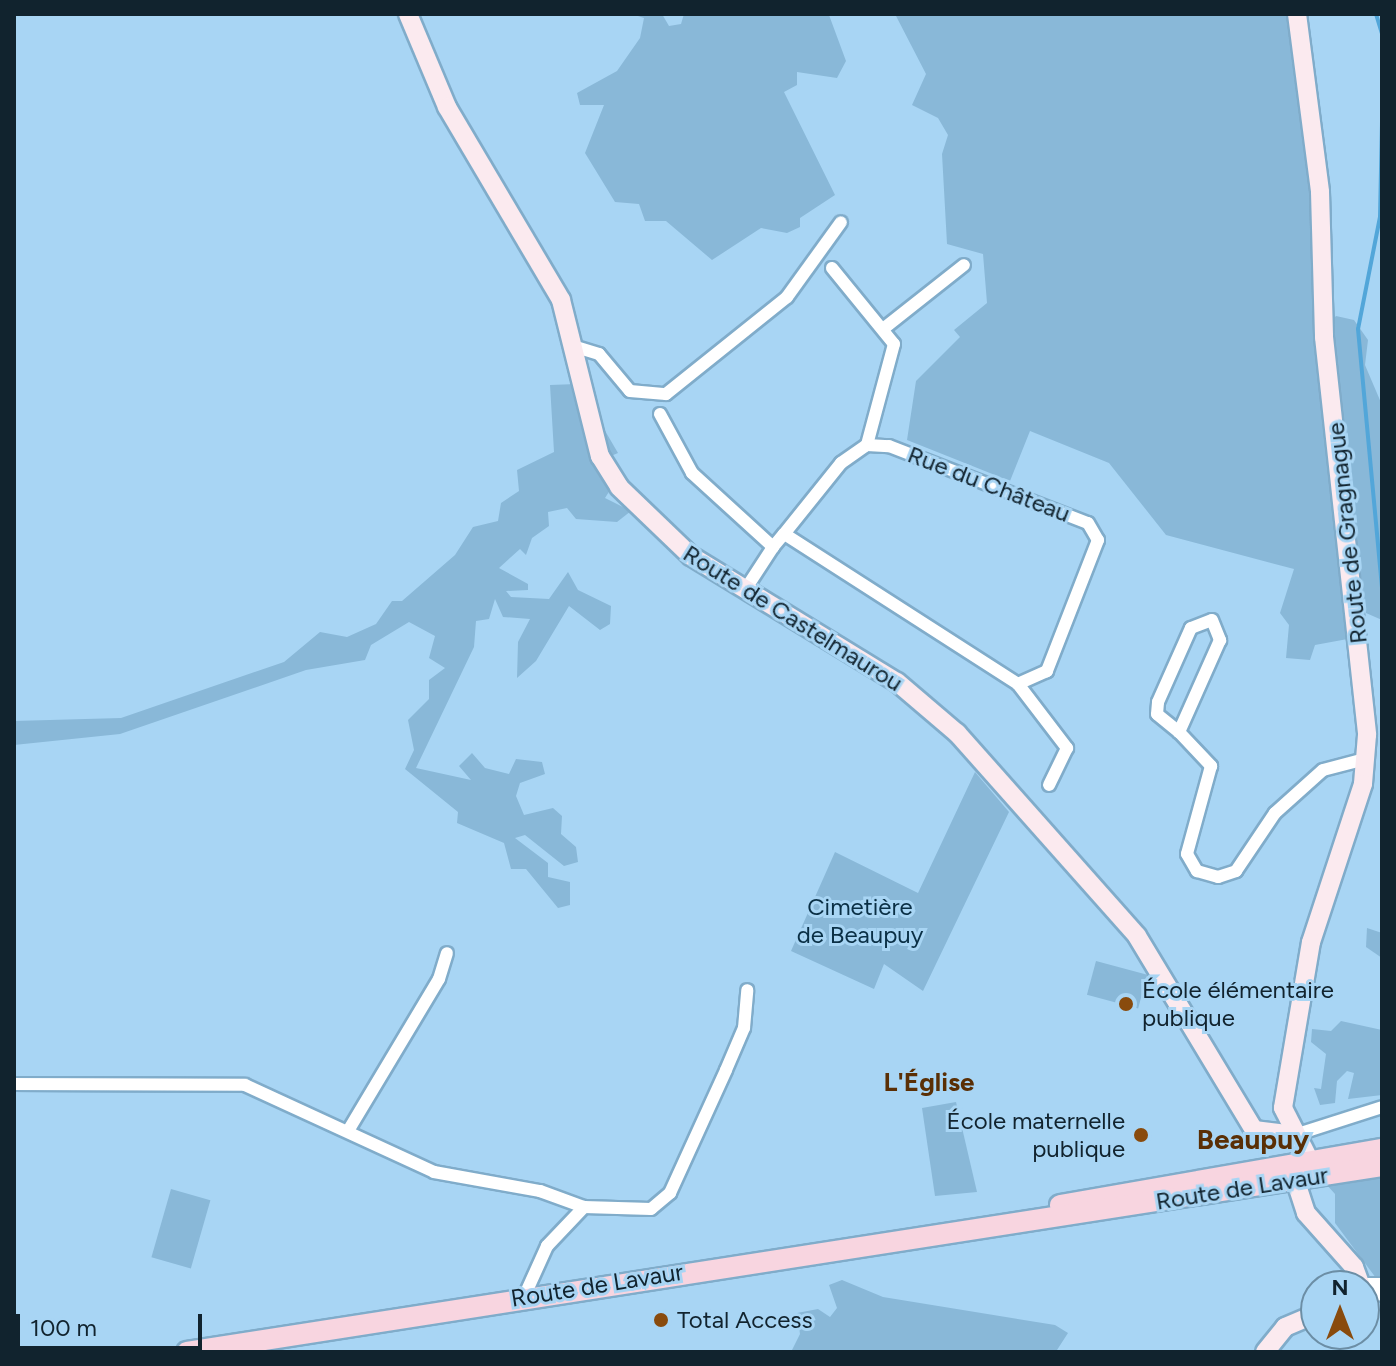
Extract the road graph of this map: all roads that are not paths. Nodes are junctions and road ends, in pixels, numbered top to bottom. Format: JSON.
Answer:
{"nodes":[{"id":1,"x":408,"y":14,"type":"edge"},
{"id":2,"x":1297,"y":14,"type":"edge"},
{"id":3,"x":841,"y":222,"type":"dead end"},
{"id":4,"x":964,"y":265,"type":"dead end"},
{"id":5,"x":832,"y":268,"type":"dead end"},
{"id":6,"x":883,"y":329,"type":"junction"},
{"id":7,"x":576,"y":347,"type":"junction"},
{"id":8,"x":660,"y":414,"type":"dead end"},
{"id":9,"x":867,"y":445,"type":"junction"},
{"id":10,"x":784,"y":534,"type":"junction"},
{"id":11,"x":773,"y":547,"type":"junction"},
{"id":12,"x":745,"y":590,"type":"junction"},
{"id":13,"x":1018,"y":684,"type":"junction"},
{"id":14,"x":1179,"y":732,"type":"junction"},
{"id":15,"x":1365,"y":759,"type":"junction"},
{"id":16,"x":1049,"y":785,"type":"dead end"},
{"id":17,"x":447,"y":953,"type":"dead end"},
{"id":18,"x":747,"y":990,"type":"dead end"},
{"id":19,"x":14,"y":1084,"type":"edge"},
{"id":20,"x":1382,"y":1107,"type":"edge"},
{"id":21,"x":348,"y":1131,"type":"junction"},
{"id":22,"x":1295,"y":1135,"type":"junction"},
{"id":23,"x":1382,"y":1149,"type":"edge"},
{"id":24,"x":1382,"y":1166,"type":"edge"},
{"id":25,"x":1302,"y":1169,"type":"junction"},
{"id":26,"x":584,"y":1207,"type":"junction"},
{"id":27,"x":1348,"y":1270,"type":"edge"},
{"id":28,"x":524,"y":1297,"type":"junction"},
{"id":29,"x":1300,"y":1321,"type":"edge"},
{"id":30,"x":187,"y":1352,"type":"edge"},
{"id":31,"x":1265,"y":1352,"type":"edge"}],
"edges":[{"from":1,"to":7,"type":"street","name":"Route de Castelmaurou"},
{"from":2,"to":15,"type":"street","name":"Route de Gragnague"},
{"from":3,"to":7,"type":"street"},
{"from":4,"to":6,"type":"street"},
{"from":5,"to":6,"type":"street"},
{"from":6,"to":9,"type":"street"},
{"from":7,"to":12,"type":"street","name":"Route de Castelmaurou"},
{"from":8,"to":11,"type":"street"},
{"from":9,"to":10,"type":"street"},
{"from":9,"to":13,"type":"street","name":"Rue du Château"},
{"from":10,"to":11,"type":"street"},
{"from":10,"to":13,"type":"street"},
{"from":11,"to":12,"type":"street"},
{"from":12,"to":22,"type":"street","name":"Route de Castelmaurou"},
{"from":13,"to":16,"type":"street"},
{"from":14,"to":14,"type":"street"},
{"from":14,"to":15,"type":"street"},
{"from":15,"to":22,"type":"street","name":"Route de Gragnague"},
{"from":17,"to":21,"type":"street"},
{"from":18,"to":26,"type":"street"},
{"from":19,"to":21,"type":"street"},
{"from":20,"to":22,"type":"street"},
{"from":21,"to":26,"type":"street"},
{"from":22,"to":25,"type":"street","name":"Route de Gragnague"},
{"from":23,"to":25,"type":"main road","name":"Route de Lavaur"},
{"from":24,"to":25,"type":"main road","name":"Route de Lavaur"},
{"from":25,"to":27,"type":"street","name":"Route de Gragnague"},
{"from":25,"to":28,"type":"main road","name":"Route de Lavaur"},
{"from":26,"to":28,"type":"street"},
{"from":28,"to":30,"type":"main road","name":"Route de Lavaur"},
{"from":29,"to":31,"type":"street"}]}
